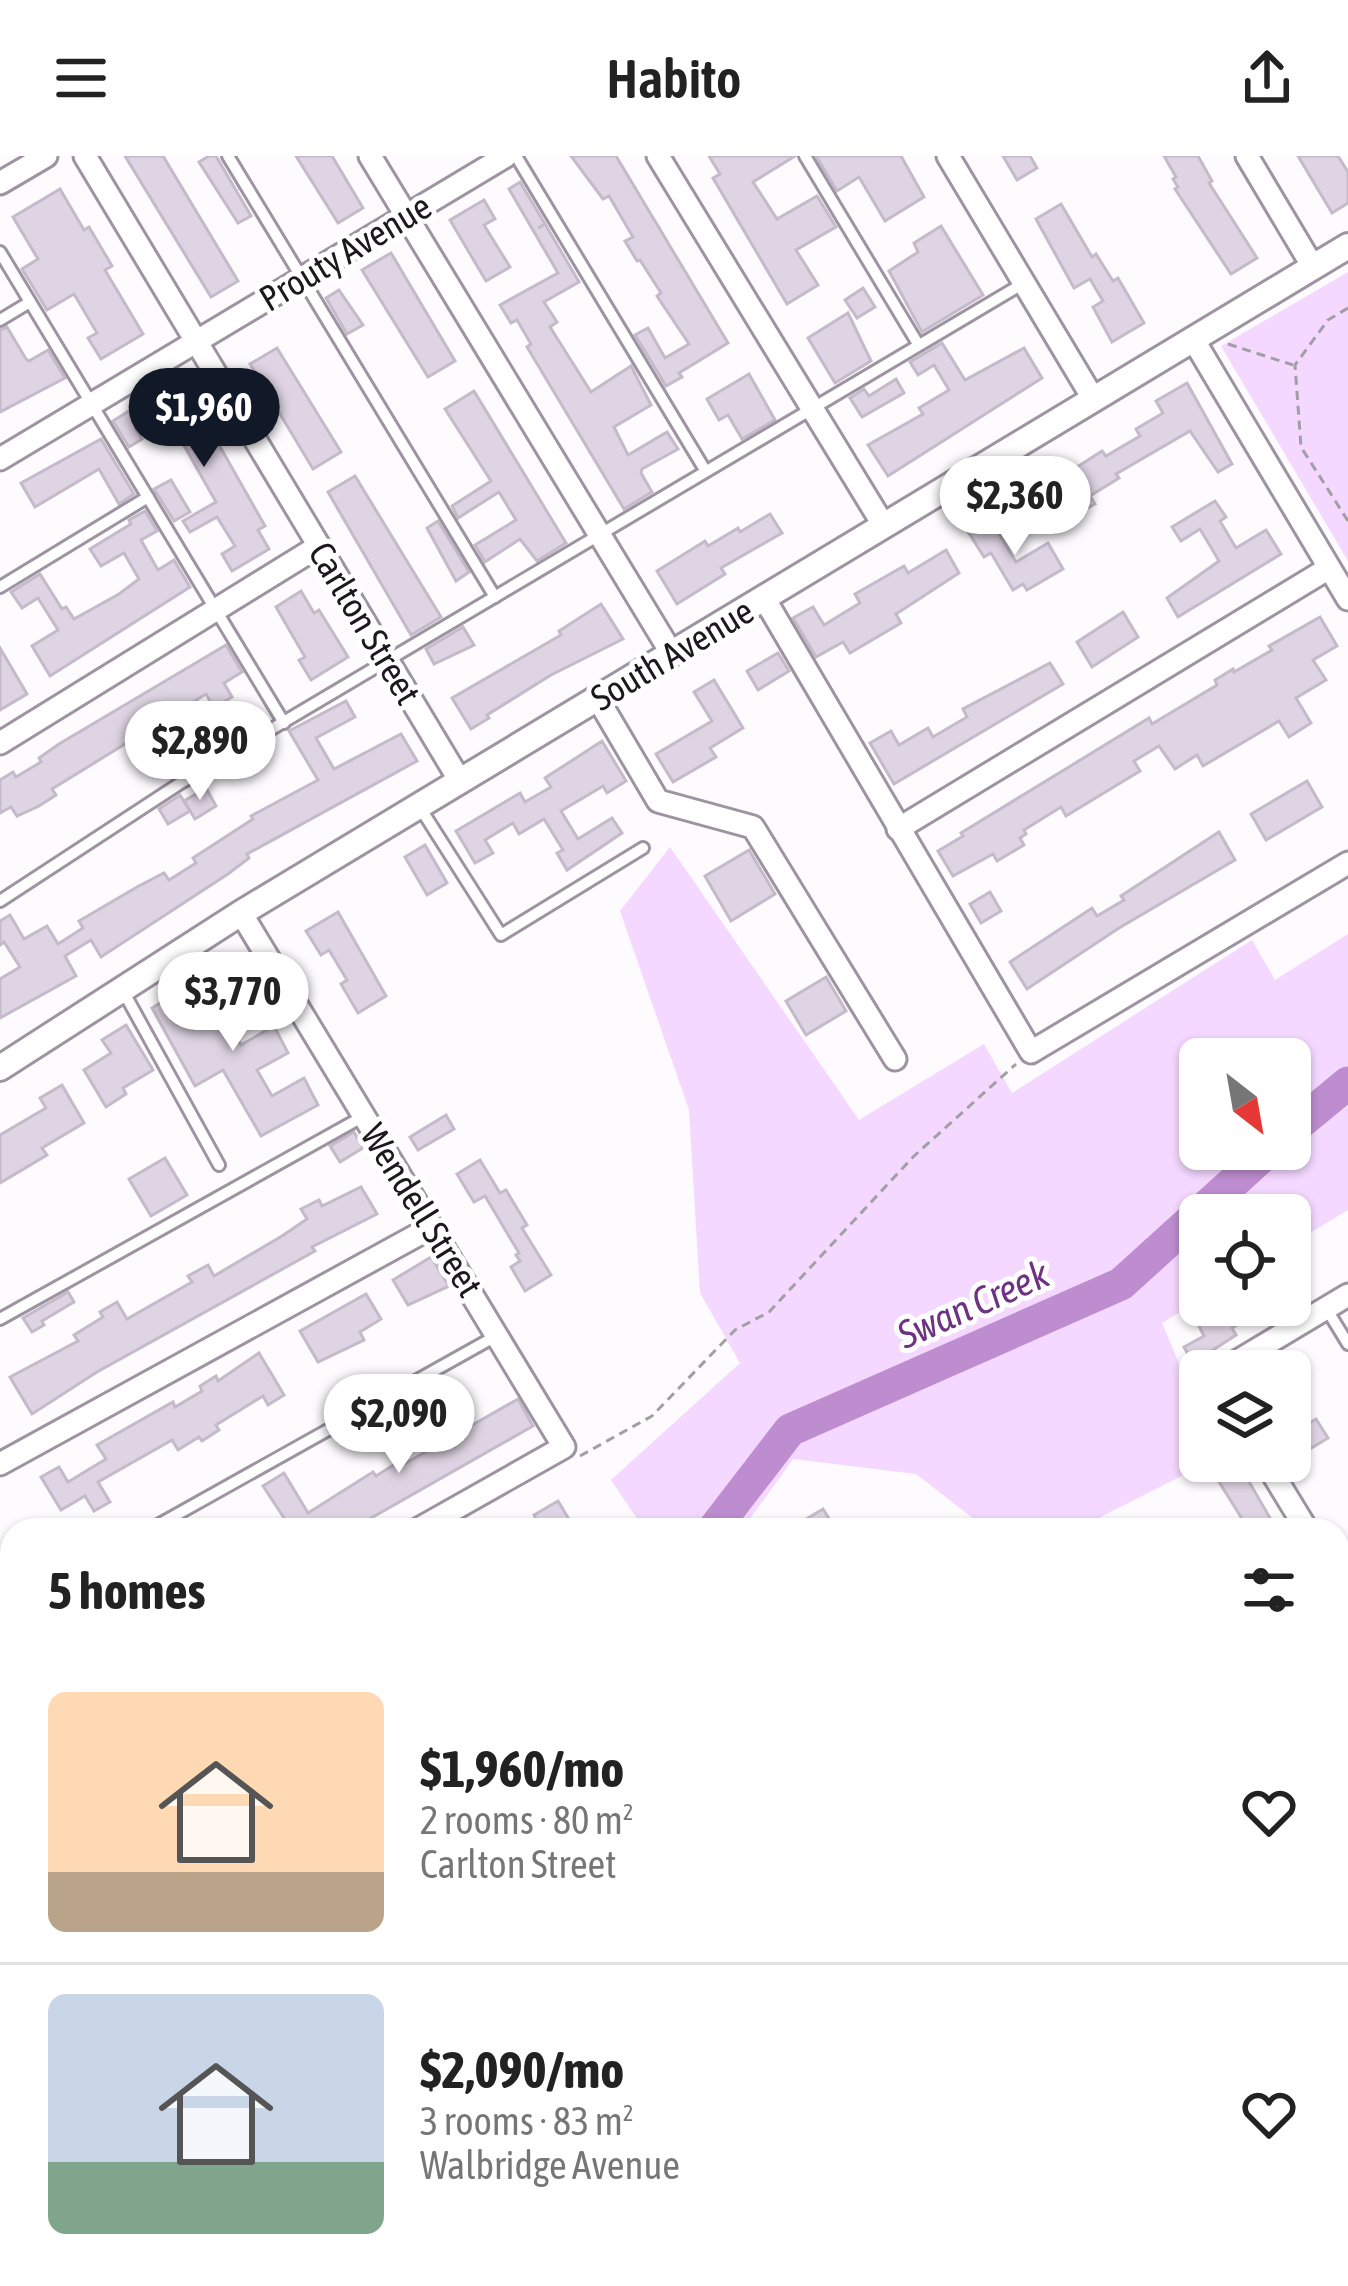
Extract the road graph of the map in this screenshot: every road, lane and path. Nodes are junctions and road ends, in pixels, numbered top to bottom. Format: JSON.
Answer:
{"nodes":[{"id":1,"x":46,"y":156,"type":"edge"},
{"id":2,"x":85,"y":156,"type":"edge"},
{"id":3,"x":229,"y":156,"type":"edge"},
{"id":4,"x":370,"y":156,"type":"edge"},
{"id":5,"x":506,"y":156,"type":"edge"},
{"id":6,"x":516,"y":156,"type":"edge"},
{"id":7,"x":658,"y":156,"type":"edge"},
{"id":8,"x":805,"y":156,"type":"edge"},
{"id":9,"x":948,"y":156,"type":"edge"},
{"id":10,"x":1247,"y":156,"type":"edge"},
{"id":11,"x":0,"y":183,"type":"edge"},
{"id":12,"x":406,"y":216,"type":"junction"},
{"id":13,"x":1348,"y":246,"type":"edge"},
{"id":14,"x":0,"y":252,"type":"edge"},
{"id":15,"x":1313,"y":267,"type":"junction"},
{"id":16,"x":302,"y":278,"type":"junction"},
{"id":17,"x":1024,"y":283,"type":"junction"},
{"id":18,"x":30,"y":302,"type":"junction"},
{"id":19,"x":1348,"y":308,"type":"edge"},
{"id":20,"x":0,"y":320,"type":"edge"},
{"id":21,"x":1193,"y":339,"type":"junction"},
{"id":22,"x":196,"y":342,"type":"junction"},
{"id":23,"x":918,"y":344,"type":"junction"},
{"id":24,"x":1295,"y":365,"type":"junction"},
{"id":25,"x":1094,"y":400,"type":"junction"},
{"id":26,"x":92,"y":404,"type":"junction"},
{"id":27,"x":810,"y":406,"type":"junction"},
{"id":28,"x":0,"y":460,"type":"edge"},
{"id":29,"x":705,"y":470,"type":"junction"},
{"id":30,"x":148,"y":497,"type":"junction"},
{"id":31,"x":1348,"y":521,"type":"edge"},
{"id":32,"x":884,"y":526,"type":"junction"},
{"id":33,"x":599,"y":535,"type":"junction"},
{"id":34,"x":319,"y":546,"type":"junction"},
{"id":35,"x":1329,"y":568,"type":"junction"},
{"id":36,"x":0,"y":587,"type":"edge"},
{"id":37,"x":495,"y":597,"type":"junction"},
{"id":38,"x":764,"y":598,"type":"junction"},
{"id":39,"x":1348,"y":599,"type":"edge"},
{"id":40,"x":215,"y":609,"type":"junction"},
{"id":41,"x":672,"y":654,"type":"junction"},
{"id":42,"x":388,"y":661,"type":"junction"},
{"id":43,"x":598,"y":699,"type":"junction"},
{"id":44,"x":284,"y":723,"type":"junction"},
{"id":45,"x":0,"y":743,"type":"edge"},
{"id":46,"x":460,"y":781,"type":"junction"},
{"id":47,"x":419,"y":806,"type":"junction"},
{"id":48,"x":898,"y":829,"type":"junction"},
{"id":49,"x":643,"y":848,"type":"dead end"},
{"id":50,"x":1348,"y":862,"type":"edge"},
{"id":51,"x":0,"y":901,"type":"edge"},
{"id":52,"x":242,"y":913,"type":"junction"},
{"id":53,"x":122,"y":989,"type":"junction"},
{"id":54,"x":1031,"y":1052,"type":"junction"},
{"id":55,"x":895,"y":1060,"type":"dead end"},
{"id":56,"x":0,"y":1068,"type":"edge"},
{"id":57,"x":364,"y":1116,"type":"junction"},
{"id":58,"x":219,"y":1165,"type":"dead end"},
{"id":59,"x":432,"y":1227,"type":"junction"},
{"id":60,"x":1348,"y":1295,"type":"edge"},
{"id":61,"x":1326,"y":1308,"type":"junction"},
{"id":62,"x":0,"y":1319,"type":"edge"},
{"id":63,"x":499,"y":1334,"type":"junction"},
{"id":64,"x":1348,"y":1344,"type":"edge"},
{"id":65,"x":1256,"y":1350,"type":"edge"},
{"id":66,"x":564,"y":1447,"type":"junction"},
{"id":67,"x":0,"y":1465,"type":"edge"},
{"id":68,"x":1277,"y":1482,"type":"edge"},
{"id":69,"x":170,"y":1518,"type":"edge"},
{"id":70,"x":439,"y":1518,"type":"edge"},
{"id":71,"x":1299,"y":1518,"type":"edge"}],
"edges":[{"from":1,"to":11,"type":"street"},
{"from":2,"to":22,"type":"street","name":"Carlton Street"},
{"from":3,"to":16,"type":"lane"},
{"from":4,"to":12,"type":"street"},
{"from":5,"to":12,"type":"street","name":"Prouty Avenue"},
{"from":6,"to":29,"type":"lane"},
{"from":7,"to":27,"type":"street"},
{"from":8,"to":23,"type":"lane"},
{"from":9,"to":17,"type":"street"},
{"from":10,"to":15,"type":"street"},
{"from":12,"to":16,"type":"street","name":"Prouty Avenue"},
{"from":12,"to":33,"type":"street"},
{"from":13,"to":15,"type":"street","name":"South Avenue"},
{"from":14,"to":18,"type":"lane"},
{"from":15,"to":21,"type":"street","name":"South Avenue"},
{"from":16,"to":22,"type":"street","name":"Prouty Avenue"},
{"from":16,"to":37,"type":"lane"},
{"from":17,"to":23,"type":"lane"},
{"from":17,"to":25,"type":"street"},
{"from":18,"to":20,"type":"lane"},
{"from":18,"to":26,"type":"lane"},
{"from":19,"to":24,"type":"path"},
{"from":21,"to":24,"type":"path"},
{"from":21,"to":25,"type":"street","name":"South Avenue"},
{"from":21,"to":35,"type":"street"},
{"from":22,"to":26,"type":"street","name":"Prouty Avenue"},
{"from":22,"to":34,"type":"street","name":"Carlton Street"},
{"from":23,"to":27,"type":"lane"},
{"from":24,"to":31,"type":"path"},
{"from":25,"to":32,"type":"street","name":"South Avenue"},
{"from":26,"to":28,"type":"street","name":"Prouty Avenue"},
{"from":26,"to":30,"type":"lane"},
{"from":27,"to":29,"type":"lane"},
{"from":27,"to":32,"type":"street"},
{"from":29,"to":33,"type":"lane"},
{"from":30,"to":36,"type":"lane"},
{"from":30,"to":40,"type":"lane"},
{"from":32,"to":38,"type":"street","name":"South Avenue"},
{"from":33,"to":37,"type":"lane"},
{"from":33,"to":41,"type":"street"},
{"from":34,"to":40,"type":"street"},
{"from":34,"to":42,"type":"street","name":"Carlton Street"},
{"from":35,"to":39,"type":"street"},
{"from":35,"to":48,"type":"street"},
{"from":37,"to":42,"type":"lane"},
{"from":38,"to":41,"type":"street","name":"South Avenue"},
{"from":38,"to":48,"type":"street"},
{"from":40,"to":44,"type":"lane"},
{"from":40,"to":45,"type":"street"},
{"from":41,"to":43,"type":"street","name":"South Avenue"},
{"from":42,"to":44,"type":"lane"},
{"from":42,"to":46,"type":"street","name":"Carlton Street"},
{"from":43,"to":46,"type":"street","name":"South Avenue"},
{"from":43,"to":55,"type":"street"},
{"from":44,"to":51,"type":"lane"},
{"from":46,"to":47,"type":"street","name":"South Avenue"},
{"from":47,"to":49,"type":"lane"},
{"from":47,"to":52,"type":"street","name":"South Avenue"},
{"from":48,"to":54,"type":"street"},
{"from":50,"to":54,"type":"street"},
{"from":52,"to":53,"type":"street","name":"South Avenue"},
{"from":52,"to":57,"type":"street","name":"Wendell Street"},
{"from":53,"to":56,"type":"street","name":"South Avenue"},
{"from":53,"to":58,"type":"lane"},
{"from":54,"to":66,"type":"path"},
{"from":57,"to":59,"type":"street","name":"Wendell Street"},
{"from":57,"to":62,"type":"lane"},
{"from":59,"to":63,"type":"street","name":"Wendell Street"},
{"from":59,"to":67,"type":"street"},
{"from":60,"to":61,"type":"street"},
{"from":61,"to":64,"type":"lane"},
{"from":61,"to":65,"type":"street"},
{"from":63,"to":66,"type":"street","name":"Wendell Street"},
{"from":63,"to":69,"type":"lane"},
{"from":66,"to":70,"type":"street"},
{"from":68,"to":71,"type":"street"}]}
